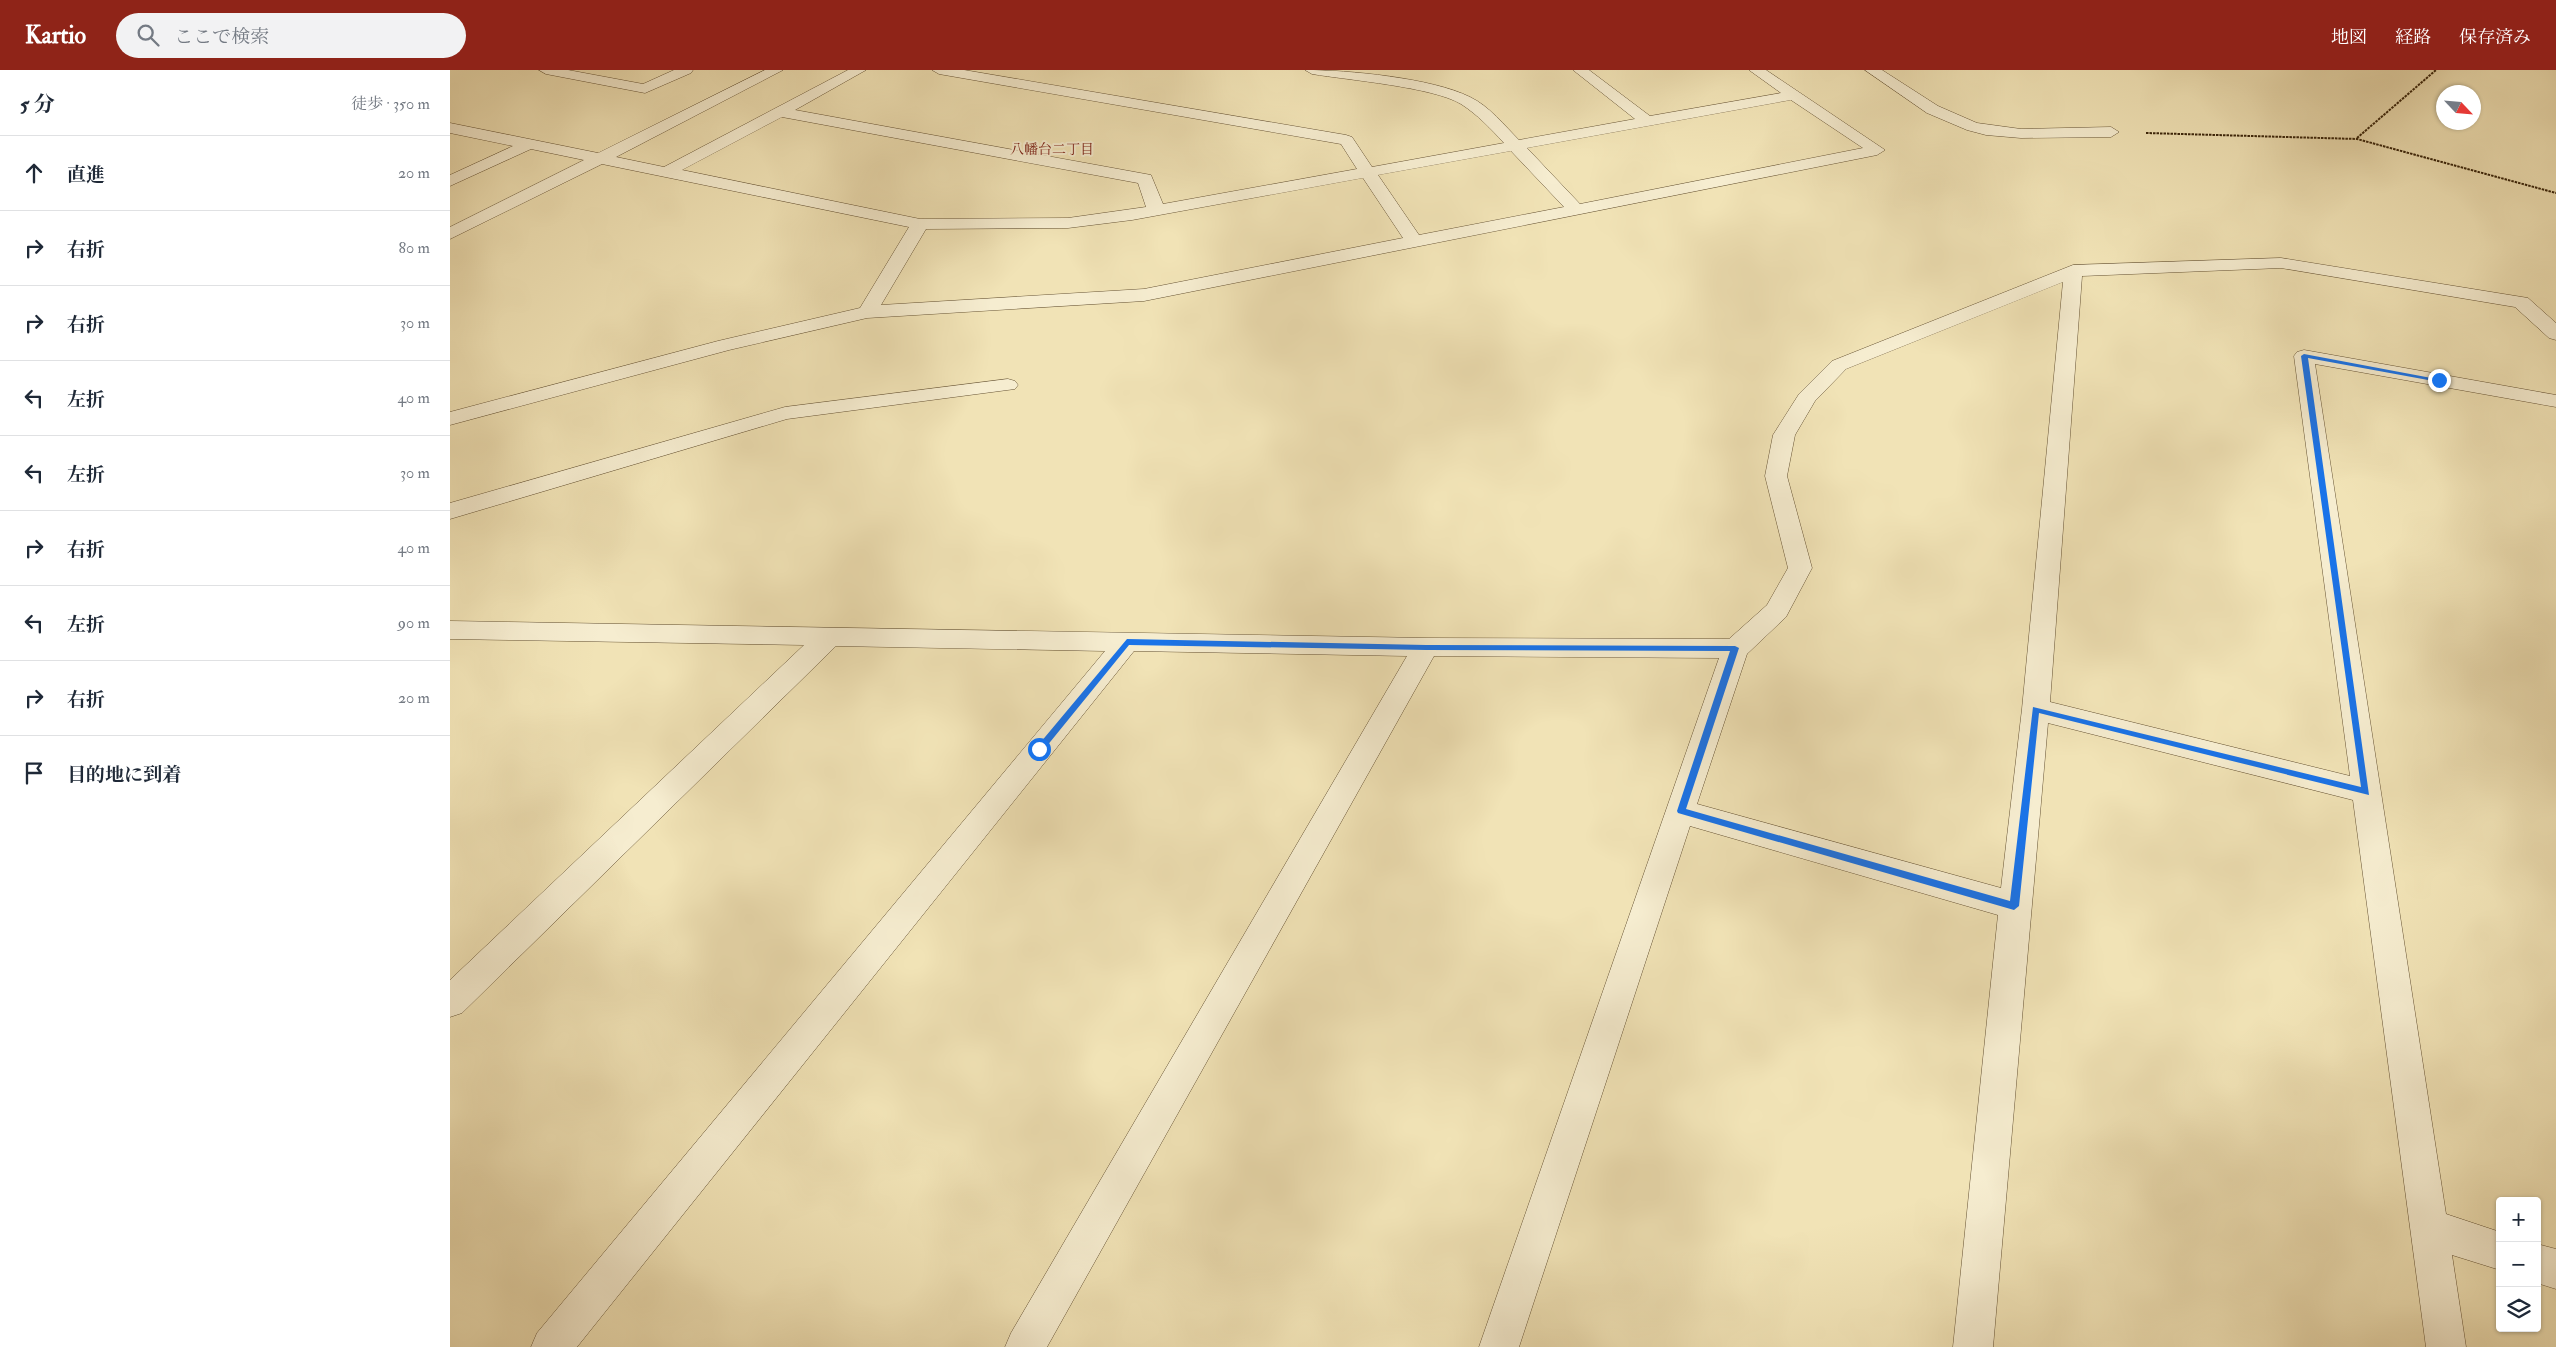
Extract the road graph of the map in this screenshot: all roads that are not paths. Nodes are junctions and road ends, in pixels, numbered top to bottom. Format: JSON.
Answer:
{"nodes":[{"id":1,"x":546,"y":70,"type":"edge"},
{"id":2,"x":686,"y":70,"type":"edge"},
{"id":3,"x":776,"y":70,"type":"edge"},
{"id":4,"x":859,"y":70,"type":"edge"},
{"id":5,"x":939,"y":70,"type":"edge"},
{"id":6,"x":1312,"y":70,"type":"edge"},
{"id":7,"x":1580,"y":70,"type":"edge"},
{"id":8,"x":1756,"y":70,"type":"edge"},
{"id":9,"x":1872,"y":70,"type":"edge"},
{"id":10,"x":1793,"y":95,"type":"junction"},
{"id":11,"x":779,"y":112,"type":"junction"},
{"id":12,"x":1647,"y":121,"type":"junction"},
{"id":13,"x":450,"y":128,"type":"edge"},
{"id":14,"x":2111,"y":132,"type":"road end"},
{"id":15,"x":530,"y":144,"type":"junction"},
{"id":16,"x":1515,"y":146,"type":"junction"},
{"id":17,"x":602,"y":159,"type":"junction"},
{"id":18,"x":667,"y":172,"type":"junction"},
{"id":19,"x":1368,"y":172,"type":"junction"},
{"id":20,"x":450,"y":181,"type":"edge"},
{"id":21,"x":1576,"y":209,"type":"junction"},
{"id":22,"x":1156,"y":210,"type":"junction"},
{"id":23,"x":920,"y":224,"type":"junction"},
{"id":24,"x":450,"y":234,"type":"edge"},
{"id":25,"x":1414,"y":241,"type":"junction"},
{"id":26,"x":2073,"y":271,"type":"junction"},
{"id":27,"x":867,"y":312,"type":"junction"},
{"id":28,"x":2556,"y":334,"type":"edge"},
{"id":29,"x":1008,"y":385,"type":"dead end"},
{"id":30,"x":2556,"y":402,"type":"edge"},
{"id":31,"x":450,"y":419,"type":"edge"},
{"id":32,"x":450,"y":511,"type":"edge"},
{"id":33,"x":450,"y":630,"type":"edge"},
{"id":34,"x":830,"y":636,"type":"junction"},
{"id":35,"x":1127,"y":642,"type":"junction"},
{"id":36,"x":1426,"y":647,"type":"junction"},
{"id":37,"x":1735,"y":648,"type":"junction"},
{"id":38,"x":2036,"y":709,"type":"junction"},
{"id":39,"x":2366,"y":792,"type":"junction"},
{"id":40,"x":1681,"y":811,"type":"junction"},
{"id":41,"x":2014,"y":906,"type":"junction"},
{"id":42,"x":450,"y":1002,"type":"edge"},
{"id":43,"x":2430,"y":1228,"type":"junction"},
{"id":44,"x":2496,"y":1250,"type":"edge"},
{"id":45,"x":2541,"y":1264,"type":"edge"},
{"id":46,"x":2556,"y":1269,"type":"edge"},
{"id":47,"x":551,"y":1347,"type":"edge"},
{"id":48,"x":1025,"y":1347,"type":"edge"},
{"id":49,"x":1499,"y":1347,"type":"edge"},
{"id":50,"x":1973,"y":1347,"type":"edge"},
{"id":51,"x":2446,"y":1347,"type":"edge"}],
"edges":[{"from":1,"to":2,"type":"street"},
{"from":3,"to":17,"type":"street"},
{"from":4,"to":11,"type":"street"},
{"from":5,"to":19,"type":"street"},
{"from":6,"to":16,"type":"street"},
{"from":7,"to":12,"type":"street"},
{"from":8,"to":10,"type":"street"},
{"from":9,"to":14,"type":"street"},
{"from":10,"to":12,"type":"street"},
{"from":10,"to":21,"type":"street"},
{"from":11,"to":18,"type":"street"},
{"from":11,"to":22,"type":"street"},
{"from":12,"to":16,"type":"street"},
{"from":13,"to":15,"type":"street"},
{"from":15,"to":17,"type":"street"},
{"from":15,"to":20,"type":"street"},
{"from":16,"to":19,"type":"street"},
{"from":16,"to":21,"type":"street"},
{"from":17,"to":18,"type":"street"},
{"from":17,"to":24,"type":"street"},
{"from":18,"to":23,"type":"street"},
{"from":19,"to":22,"type":"street"},
{"from":19,"to":25,"type":"street"},
{"from":21,"to":25,"type":"street"},
{"from":22,"to":23,"type":"street"},
{"from":23,"to":27,"type":"street"},
{"from":25,"to":27,"type":"street"},
{"from":26,"to":28,"type":"street"},
{"from":26,"to":37,"type":"street"},
{"from":26,"to":38,"type":"street"},
{"from":27,"to":31,"type":"street"},
{"from":29,"to":32,"type":"street"},
{"from":30,"to":39,"type":"street"},
{"from":33,"to":34,"type":"street"},
{"from":34,"to":35,"type":"street"},
{"from":34,"to":42,"type":"street"},
{"from":35,"to":36,"type":"street"},
{"from":35,"to":47,"type":"street"},
{"from":36,"to":37,"type":"street"},
{"from":36,"to":48,"type":"street"},
{"from":37,"to":40,"type":"street"},
{"from":38,"to":39,"type":"street"},
{"from":38,"to":41,"type":"street"},
{"from":39,"to":43,"type":"street"},
{"from":40,"to":41,"type":"street"},
{"from":40,"to":49,"type":"street"},
{"from":41,"to":50,"type":"street"},
{"from":43,"to":44,"type":"street"},
{"from":43,"to":51,"type":"street"},
{"from":45,"to":46,"type":"street"}]}
